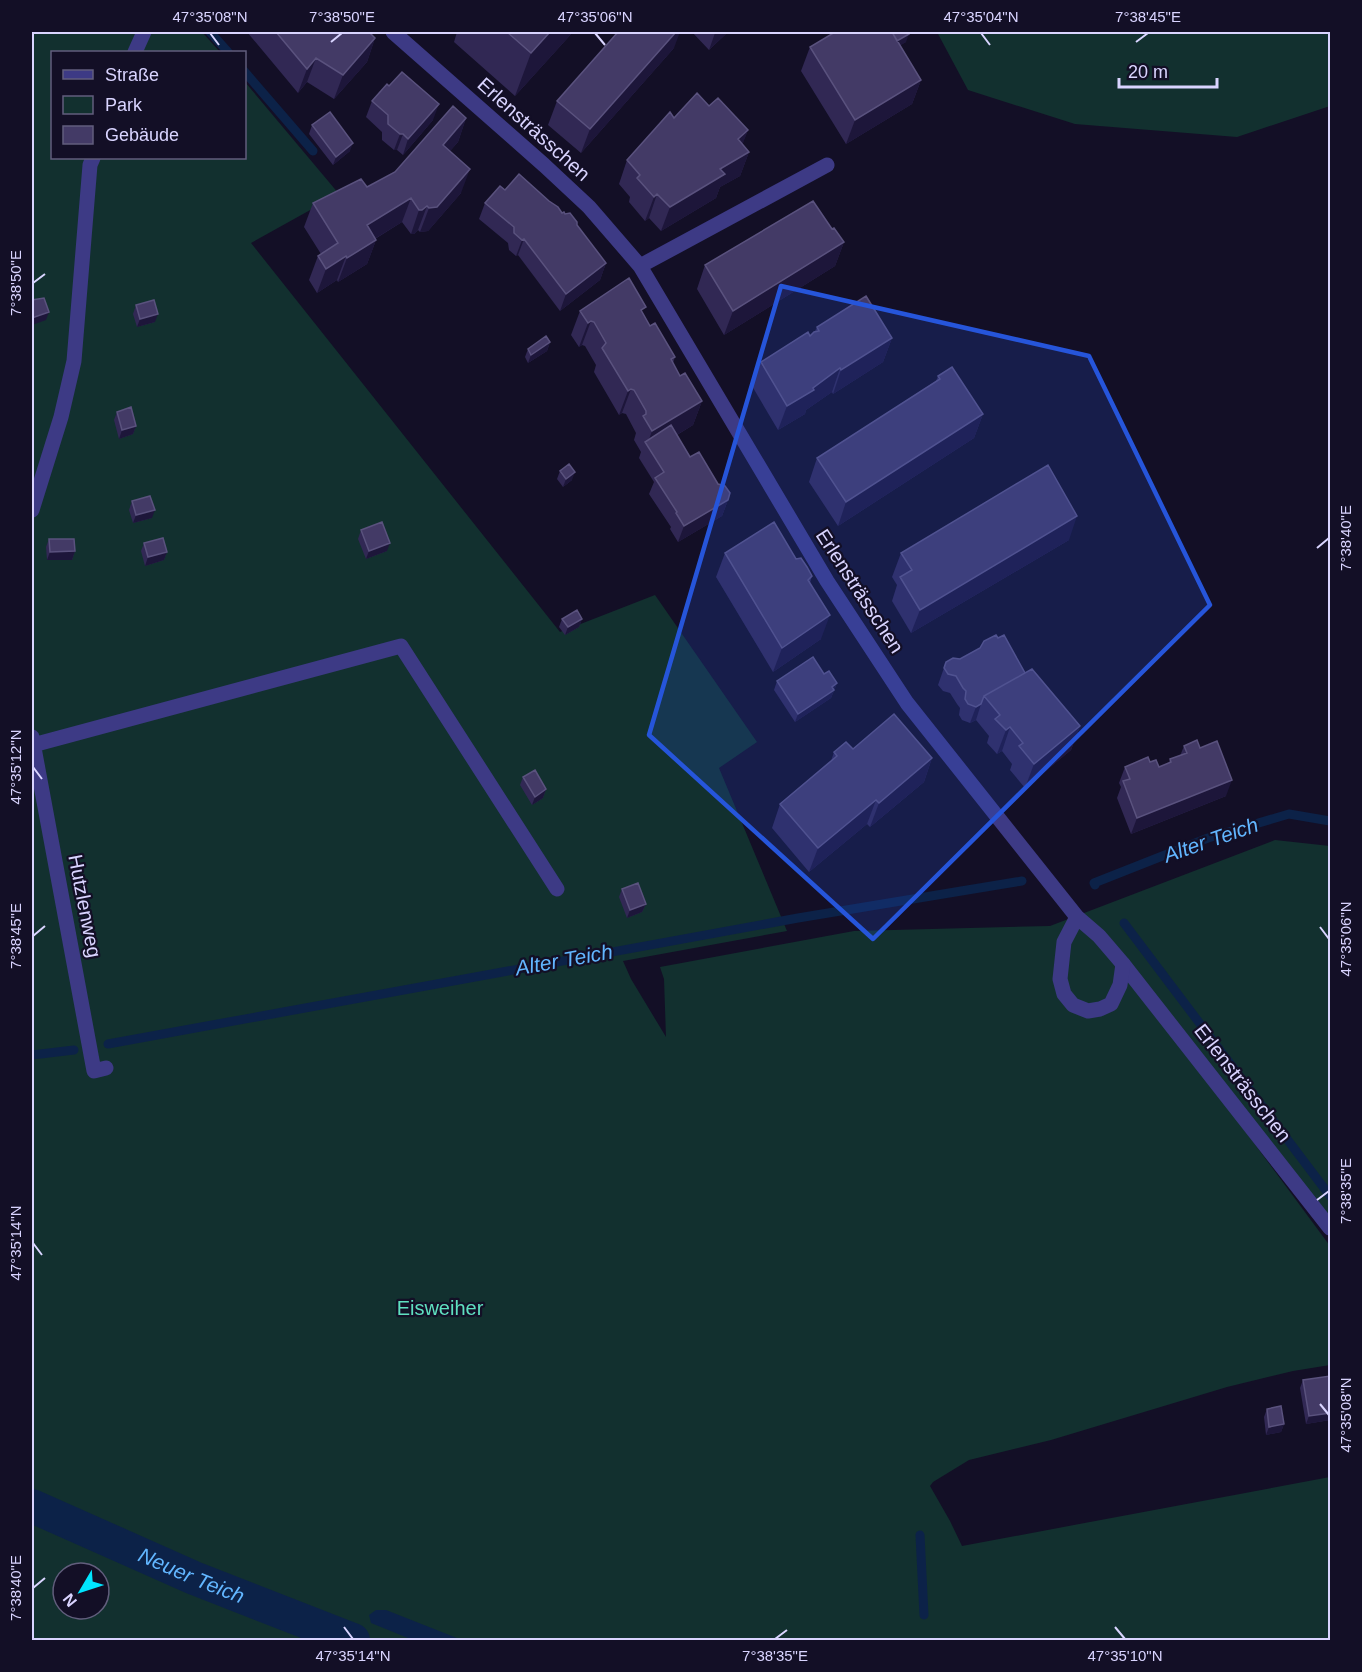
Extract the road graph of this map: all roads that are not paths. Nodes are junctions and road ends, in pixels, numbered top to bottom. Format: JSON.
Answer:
{"nodes":[{"id":1,"x":144,"y":32,"type":"edge"},
{"id":2,"x":393,"y":32,"type":"edge"},
{"id":3,"x":135,"y":51,"type":"edge"},
{"id":4,"x":93,"y":159,"type":"edge"},
{"id":5,"x":827,"y":165,"type":"dead end"},
{"id":6,"x":640,"y":266,"type":"junction"},
{"id":7,"x":32,"y":510,"type":"edge"},
{"id":8,"x":32,"y":741,"type":"edge"},
{"id":9,"x":557,"y":889,"type":"dead end"},
{"id":10,"x":1077,"y":917,"type":"junction"},
{"id":11,"x":1123,"y":964,"type":"junction"},
{"id":12,"x":106,"y":1068,"type":"dead end"},
{"id":13,"x":1330,"y":1228,"type":"edge"}],
"edges":[{"from":1,"to":3,"type":"street"},
{"from":2,"to":6,"type":"street","name":"Erlensträsschen"},
{"from":4,"to":7,"type":"street"},
{"from":5,"to":6,"type":"street"},
{"from":6,"to":10,"type":"street","name":"Erlensträsschen"},
{"from":8,"to":9,"type":"street"},
{"from":8,"to":12,"type":"street","name":"Hutzlenweg"},
{"from":10,"to":11,"type":"street","name":"Erlensträsschen"},
{"from":10,"to":11,"type":"street"},
{"from":11,"to":13,"type":"street","name":"Erlensträsschen"}]}
